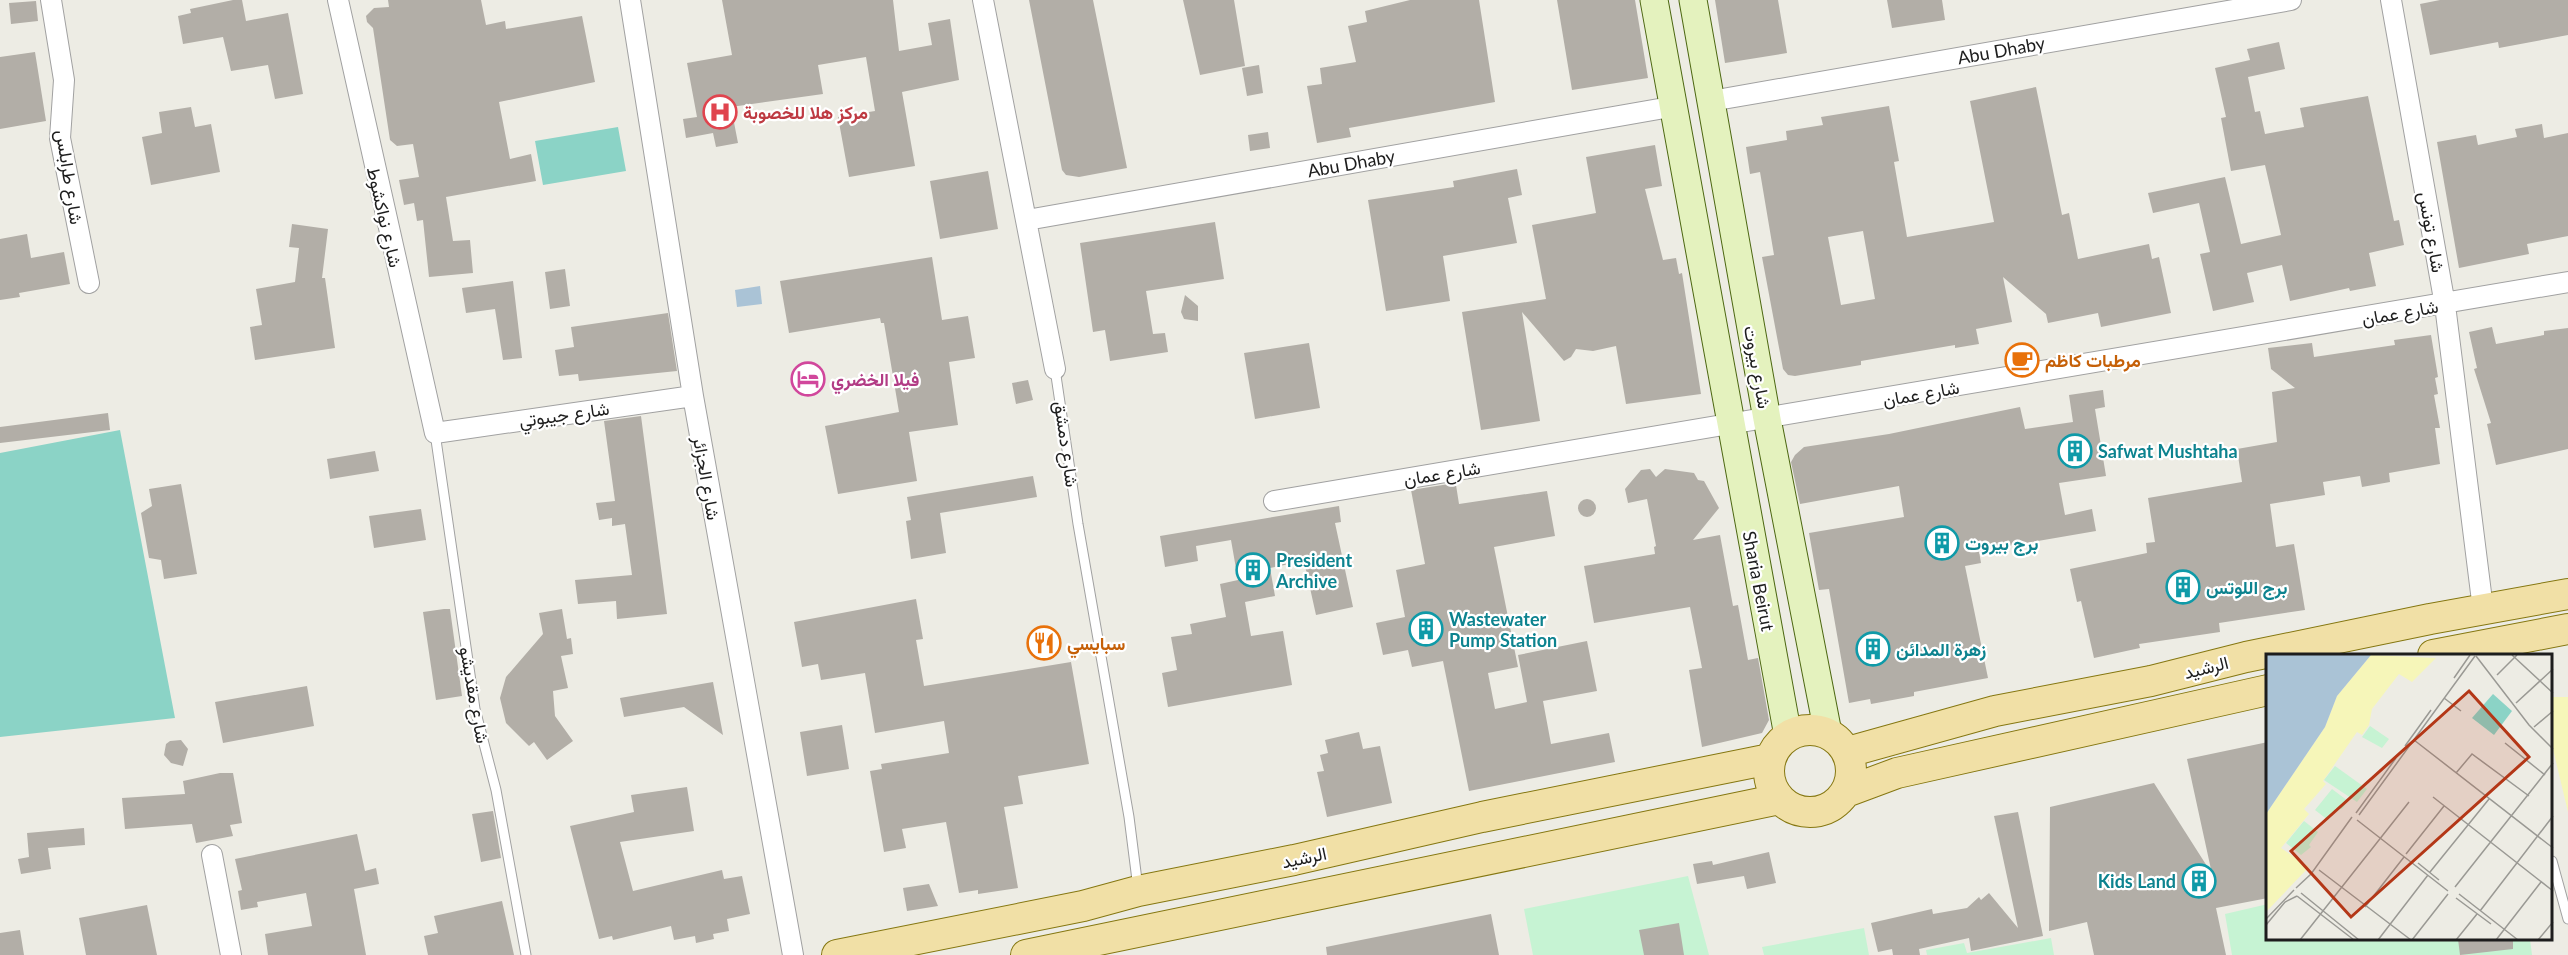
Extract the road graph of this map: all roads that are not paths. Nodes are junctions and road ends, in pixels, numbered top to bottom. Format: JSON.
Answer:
{"nodes":[{"id":1,"x":51,"y":0,"type":"edge"},
{"id":2,"x":338,"y":0,"type":"edge"},
{"id":3,"x":630,"y":0,"type":"edge"},
{"id":4,"x":983,"y":0,"type":"edge"},
{"id":5,"x":1654,"y":0,"type":"edge"},
{"id":6,"x":1693,"y":0,"type":"edge"},
{"id":7,"x":2291,"y":0,"type":"edge"},
{"id":8,"x":2391,"y":0,"type":"edge"},
{"id":9,"x":1711,"y":101,"type":"junction"},
{"id":10,"x":1676,"y":106,"type":"junction"},
{"id":11,"x":1027,"y":220,"type":"junction"},
{"id":12,"x":2568,"y":282,"type":"edge"},
{"id":13,"x":89,"y":283,"type":"dead end"},
{"id":14,"x":2445,"y":305,"type":"junction"},
{"id":15,"x":1056,"y":369,"type":"joint"},
{"id":16,"x":693,"y":396,"type":"junction"},
{"id":17,"x":1767,"y":418,"type":"junction"},
{"id":18,"x":1730,"y":425,"type":"junction"},
{"id":19,"x":435,"y":433,"type":"junction"},
{"id":20,"x":1274,"y":501,"type":"dead end"},
{"id":21,"x":2568,"y":594,"type":"edge"},
{"id":22,"x":2483,"y":609,"type":"junction"},
{"id":23,"x":2568,"y":629,"type":"edge"},
{"id":24,"x":2497,"y":649,"type":"edge"},
{"id":25,"x":2444,"y":654,"type":"edge"},
{"id":26,"x":2266,"y":690,"type":"edge"},
{"id":27,"x":1838,"y":743,"type":"junction"},
{"id":28,"x":1779,"y":748,"type":"junction"},
{"id":29,"x":1846,"y":792,"type":"junction"},
{"id":30,"x":1780,"y":799,"type":"junction"},
{"id":31,"x":212,"y":855,"type":"dead end"},
{"id":32,"x":2553,"y":865,"type":"edge"},
{"id":33,"x":1138,"y":891,"type":"junction"},
{"id":34,"x":2568,"y":920,"type":"edge"},
{"id":35,"x":231,"y":955,"type":"edge"},
{"id":36,"x":526,"y":955,"type":"edge"},
{"id":37,"x":793,"y":955,"type":"edge"},
{"id":38,"x":837,"y":955,"type":"edge"},
{"id":39,"x":1026,"y":955,"type":"edge"}],
"edges":[{"from":1,"to":13,"type":"street","name":"شارع طرابلس"},
{"from":2,"to":19,"type":"street","name":"شارع نواكشوط"},
{"from":3,"to":16,"type":"street","name":"شارع الجزائر"},
{"from":4,"to":11,"type":"street","name":"شارع دمشق"},
{"from":5,"to":10,"type":"main road","name":"شارع بيروت"},
{"from":6,"to":9,"type":"main road","name":"شارع بيروت"},
{"from":7,"to":9,"type":"street","name":"Abu Dhaby"},
{"from":8,"to":14,"type":"street","name":"شارع تونس"},
{"from":9,"to":17,"type":"main road","name":"شارع بيروت"},
{"from":10,"to":11,"type":"street","name":"Abu Dhaby"},
{"from":10,"to":18,"type":"main road","name":"شارع بيروت"},
{"from":11,"to":15,"type":"street","name":"شارع دمشق"},
{"from":12,"to":14,"type":"street","name":"شارع عمان"},
{"from":14,"to":17,"type":"street","name":"شارع عمان"},
{"from":14,"to":22,"type":"street","name":"شارع تونس"},
{"from":15,"to":33,"type":"lane","name":"شارع دمشق"},
{"from":16,"to":19,"type":"street","name":"شارع جيبوتي"},
{"from":16,"to":37,"type":"street","name":"شارع الجزائر"},
{"from":17,"to":18,"type":"street","name":"شارع عمان"},
{"from":17,"to":27,"type":"main road","name":"شارع بيروت"},
{"from":18,"to":20,"type":"street","name":"شارع عمان"},
{"from":18,"to":28,"type":"main road","name":"Sharia Beirut"},
{"from":19,"to":36,"type":"lane","name":"شارع مقديشو"},
{"from":21,"to":22,"type":"main road","name":"الرشيد"},
{"from":22,"to":27,"type":"main road","name":"الرشيد"},
{"from":23,"to":24,"type":"main road"},
{"from":24,"to":25,"type":"main road"},
{"from":26,"to":29,"type":"main road","name":"الرشيد"},
{"from":27,"to":28,"type":"main road"},
{"from":27,"to":29,"type":"main road"},
{"from":28,"to":30,"type":"main road"},
{"from":28,"to":33,"type":"main road","name":"الرشيد"},
{"from":29,"to":30,"type":"main road"},
{"from":30,"to":39,"type":"main road"},
{"from":31,"to":35,"type":"street"},
{"from":32,"to":34,"type":"lane"},
{"from":33,"to":38,"type":"main road","name":"الرشيد"}]}
